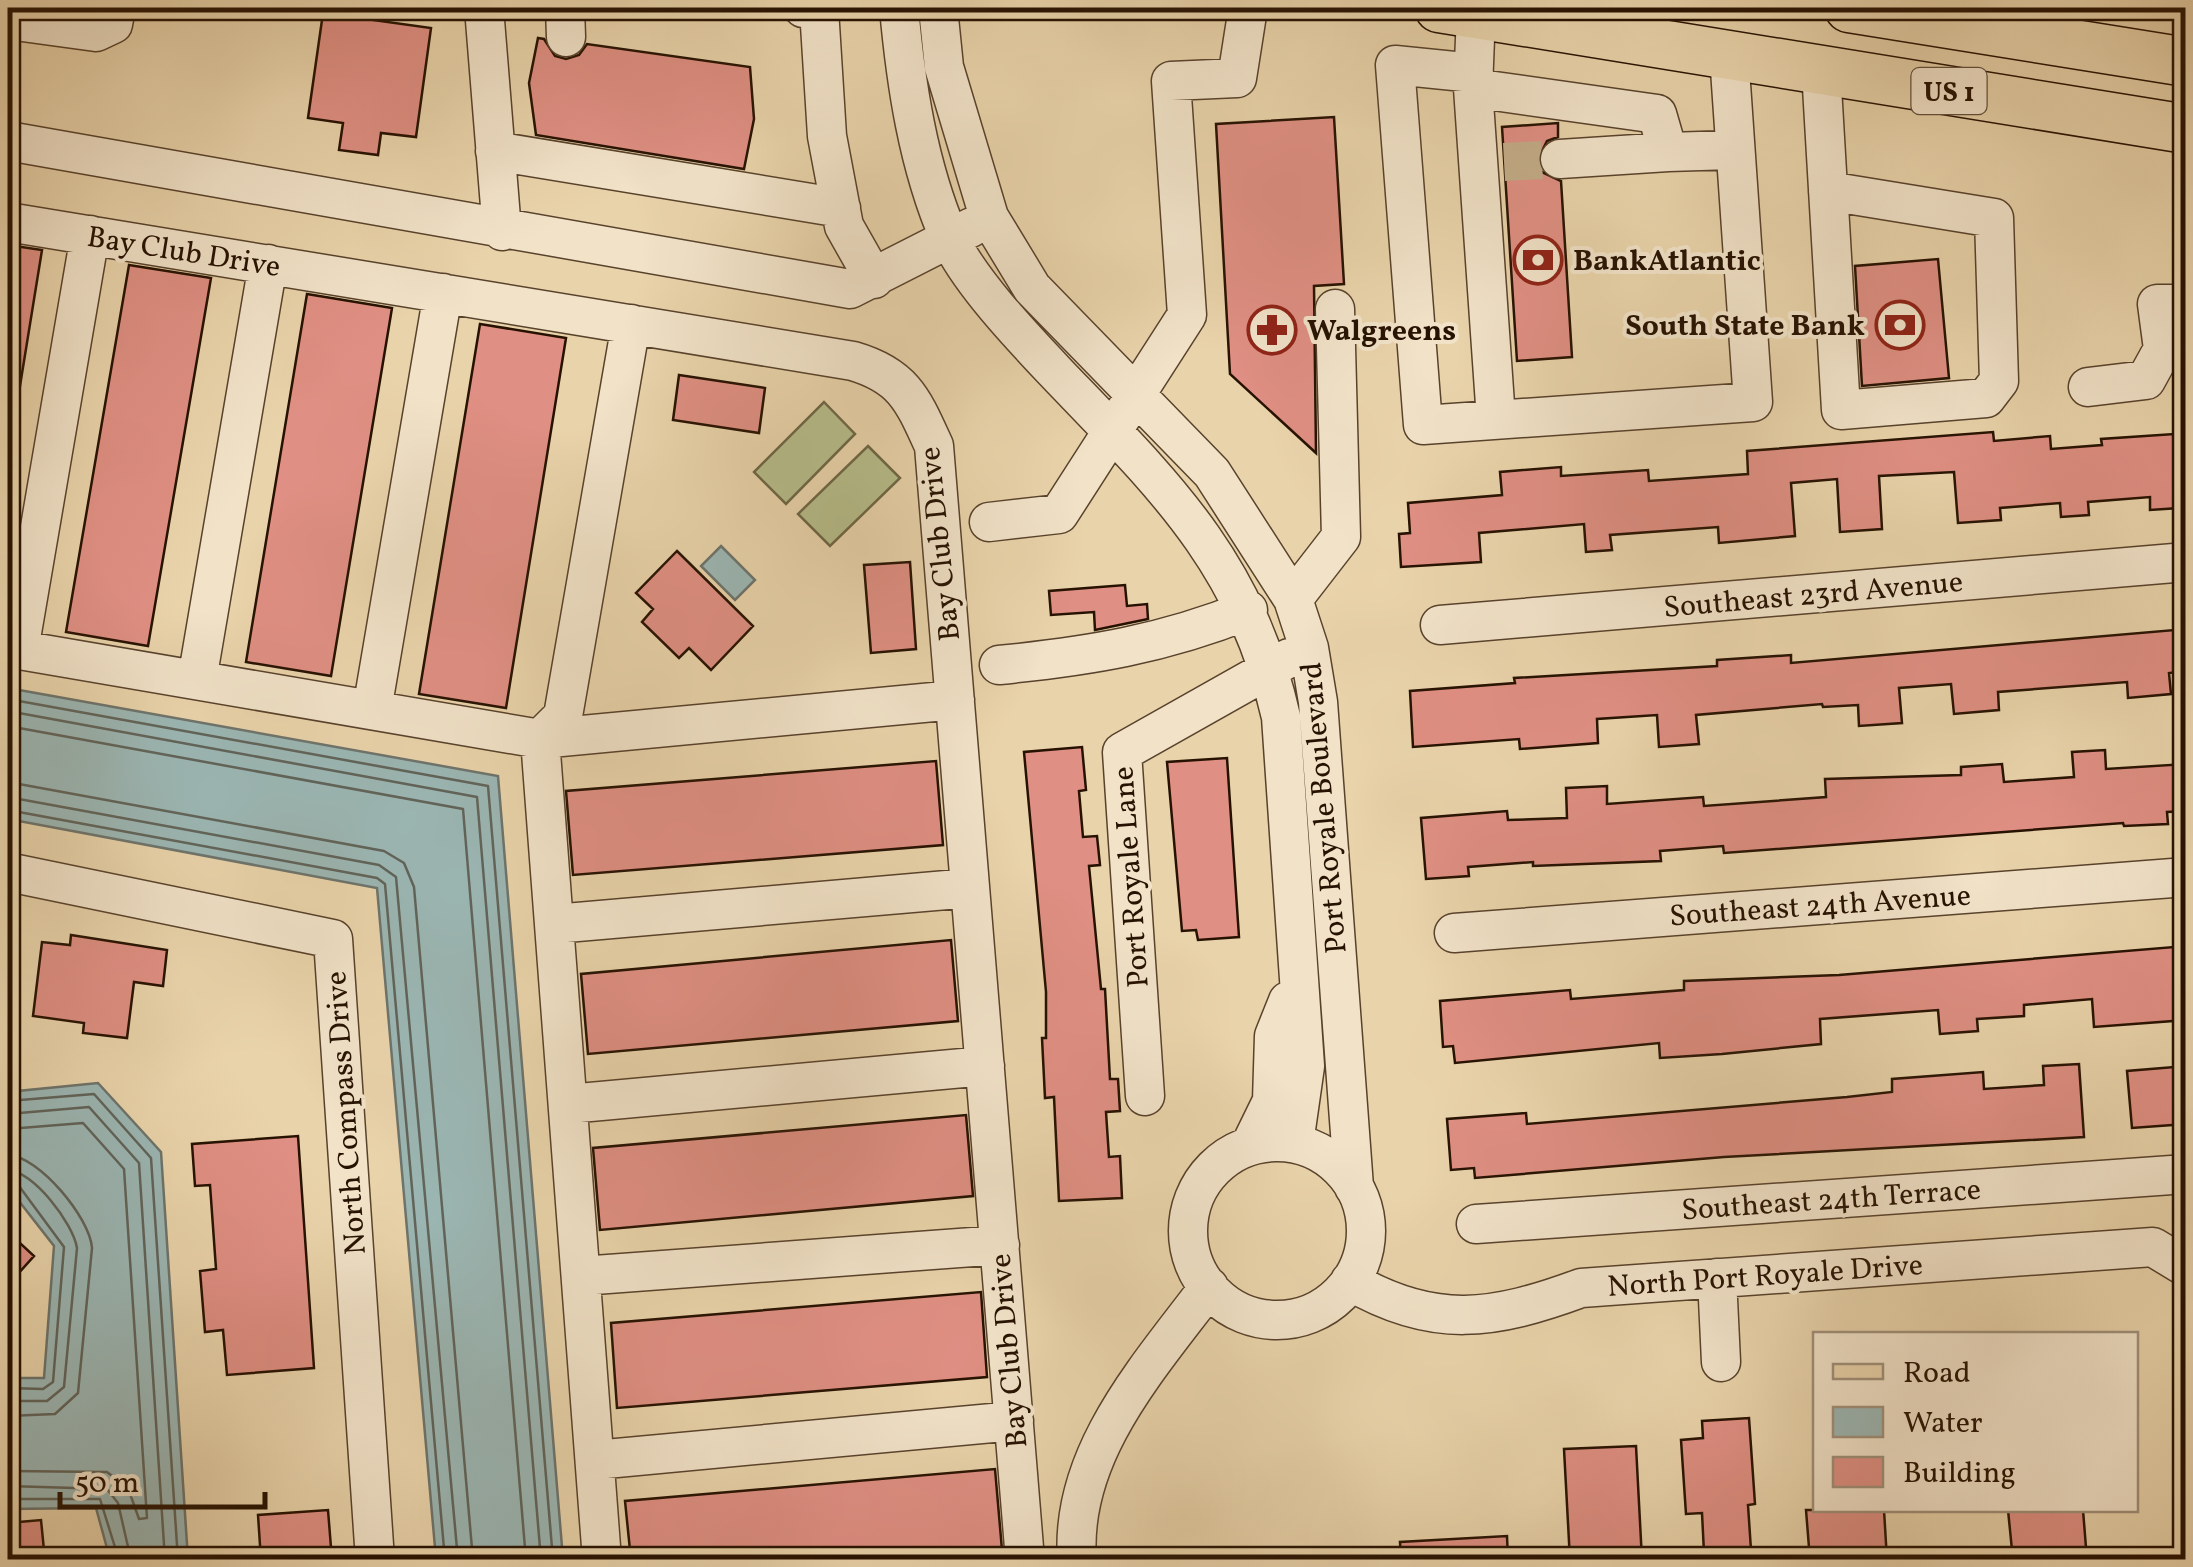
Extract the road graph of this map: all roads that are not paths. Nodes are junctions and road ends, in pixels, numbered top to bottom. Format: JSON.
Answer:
{"nodes":[{"id":1,"x":116,"y":8,"type":"edge"},
{"id":2,"x":484,"y":8,"type":"edge"},
{"id":3,"x":803,"y":8,"type":"edge"},
{"id":4,"x":899,"y":8,"type":"edge"},
{"id":5,"x":938,"y":8,"type":"edge"},
{"id":6,"x":1248,"y":8,"type":"edge"},
{"id":7,"x":1869,"y":9,"type":"edge"},
{"id":8,"x":1465,"y":10,"type":"edge"},
{"id":9,"x":8,"y":20,"type":"edge"},
{"id":10,"x":1729,"y":54,"type":"junction"},
{"id":11,"x":2186,"y":62,"type":"edge"},
{"id":12,"x":1821,"y":70,"type":"junction"},
{"id":13,"x":1473,"y":80,"type":"junction"},
{"id":14,"x":2186,"y":129,"type":"edge"},
{"id":15,"x":8,"y":142,"type":"edge"},
{"id":16,"x":1732,"y":150,"type":"junction"},
{"id":17,"x":495,"y":151,"type":"junction"},
{"id":18,"x":1668,"y":152,"type":"junction"},
{"id":19,"x":1560,"y":159,"type":"tunnel mouth"},
{"id":20,"x":1828,"y":191,"type":"junction"},
{"id":21,"x":841,"y":208,"type":"junction"},
{"id":22,"x":988,"y":217,"type":"junction"},
{"id":23,"x":8,"y":222,"type":"edge"},
{"id":24,"x":502,"y":231,"type":"junction"},
{"id":25,"x":90,"y":235,"type":"junction"},
{"id":26,"x":950,"y":240,"type":"junction"},
{"id":27,"x":268,"y":264,"type":"junction"},
{"id":28,"x":874,"y":279,"type":"junction"},
{"id":29,"x":443,"y":294,"type":"junction"},
{"id":30,"x":2186,"y":304,"type":"edge"},
{"id":31,"x":1334,"y":309,"type":"dead end"},
{"id":32,"x":631,"y":324,"type":"junction"},
{"id":33,"x":2088,"y":387,"type":"dead end"},
{"id":34,"x":1135,"y":394,"type":"junction"},
{"id":35,"x":1496,"y":419,"type":"junction"},
{"id":36,"x":1111,"y":430,"type":"junction"},
{"id":37,"x":988,"y":522,"type":"dead end"},
{"id":38,"x":2186,"y":562,"type":"edge"},
{"id":39,"x":1293,"y":599,"type":"junction"},
{"id":40,"x":1248,"y":610,"type":"junction"},
{"id":41,"x":1440,"y":625,"type":"dead end"},
{"id":42,"x":1309,"y":648,"type":"junction"},
{"id":43,"x":14,"y":649,"type":"edge"},
{"id":44,"x":999,"y":665,"type":"dead end"},
{"id":45,"x":1270,"y":668,"type":"junction"},
{"id":46,"x":197,"y":680,"type":"junction"},
{"id":47,"x":955,"y":700,"type":"junction"},
{"id":48,"x":372,"y":710,"type":"junction"},
{"id":49,"x":540,"y":738,"type":"junction"},
{"id":50,"x":8,"y":872,"type":"edge"},
{"id":51,"x":2186,"y":877,"type":"edge"},
{"id":52,"x":970,"y":888,"type":"junction"},
{"id":53,"x":554,"y":924,"type":"junction"},
{"id":54,"x":1454,"y":933,"type":"dead end"},
{"id":55,"x":1296,"y":958,"type":"junction"},
{"id":56,"x":1344,"y":1044,"type":"junction"},
{"id":57,"x":1303,"y":1048,"type":"junction"},
{"id":58,"x":985,"y":1066,"type":"junction"},
{"id":59,"x":1145,"y":1096,"type":"dead end"},
{"id":60,"x":568,"y":1104,"type":"junction"},
{"id":61,"x":1273,"y":1143,"type":"junction"},
{"id":62,"x":2186,"y":1174,"type":"edge"},
{"id":63,"x":1354,"y":1188,"type":"junction"},
{"id":64,"x":1476,"y":1224,"type":"dead end"},
{"id":65,"x":1000,"y":1245,"type":"junction"},
{"id":66,"x":2186,"y":1266,"type":"edge"},
{"id":67,"x":581,"y":1276,"type":"junction"},
{"id":68,"x":1718,"y":1278,"type":"junction"},
{"id":69,"x":1350,"y":1281,"type":"junction"},
{"id":70,"x":1209,"y":1288,"type":"junction"},
{"id":71,"x":1721,"y":1362,"type":"dead end"},
{"id":72,"x":1014,"y":1421,"type":"junction"},
{"id":73,"x":595,"y":1460,"type":"junction"},
{"id":74,"x":375,"y":1560,"type":"edge"},
{"id":75,"x":602,"y":1560,"type":"edge"},
{"id":76,"x":1025,"y":1560,"type":"edge"},
{"id":77,"x":1078,"y":1560,"type":"edge"}],
"edges":[{"from":1,"to":9,"type":"street"},
{"from":2,"to":17,"type":"street"},
{"from":3,"to":21,"type":"street"},
{"from":4,"to":26,"type":"street","name":"Port Royale Boulevard"},
{"from":5,"to":22,"type":"street","name":"Port Royale Boulevard"},
{"from":6,"to":34,"type":"street"},
{"from":7,"to":11,"type":"main road","number":"US 1"},
{"from":8,"to":10,"type":"main road","number":"US 1"},
{"from":8,"to":13,"type":"street"},
{"from":10,"to":12,"type":"main road","number":"US 1"},
{"from":10,"to":16,"type":"street"},
{"from":12,"to":14,"type":"main road","number":"US 1"},
{"from":12,"to":20,"type":"street"},
{"from":13,"to":18,"type":"street"},
{"from":13,"to":35,"type":"street"},
{"from":13,"to":35,"type":"street"},
{"from":15,"to":24,"type":"street"},
{"from":16,"to":18,"type":"street"},
{"from":16,"to":35,"type":"street"},
{"from":17,"to":21,"type":"street"},
{"from":17,"to":24,"type":"street"},
{"from":18,"to":19,"type":"street"},
{"from":20,"to":20,"type":"street"},
{"from":21,"to":28,"type":"street"},
{"from":22,"to":26,"type":"street"},
{"from":22,"to":34,"type":"street","name":"Port Royale Boulevard"},
{"from":23,"to":25,"type":"street","name":"Bay Club Drive"},
{"from":24,"to":28,"type":"street"},
{"from":25,"to":27,"type":"street","name":"Bay Club Drive"},
{"from":25,"to":43,"type":"street"},
{"from":26,"to":28,"type":"street"},
{"from":26,"to":36,"type":"street","name":"Port Royale Boulevard"},
{"from":27,"to":29,"type":"street","name":"Bay Club Drive"},
{"from":27,"to":46,"type":"street"},
{"from":29,"to":32,"type":"street","name":"Bay Club Drive"},
{"from":29,"to":48,"type":"street"},
{"from":30,"to":33,"type":"street"},
{"from":31,"to":39,"type":"street"},
{"from":32,"to":47,"type":"street","name":"Bay Club Drive"},
{"from":32,"to":49,"type":"street"},
{"from":34,"to":36,"type":"street"},
{"from":34,"to":39,"type":"street","name":"Port Royale Boulevard"},
{"from":36,"to":37,"type":"street"},
{"from":36,"to":40,"type":"street","name":"Port Royale Boulevard"},
{"from":38,"to":41,"type":"street","name":"Southeast 23rd Avenue"},
{"from":39,"to":42,"type":"street","name":"Port Royale Boulevard"},
{"from":40,"to":44,"type":"street"},
{"from":40,"to":45,"type":"street","name":"Port Royale Boulevard"},
{"from":42,"to":45,"type":"street","name":"Port Royale Lane"},
{"from":42,"to":56,"type":"street","name":"Port Royale Boulevard"},
{"from":43,"to":46,"type":"street"},
{"from":45,"to":55,"type":"street","name":"Port Royale Boulevard"},
{"from":45,"to":59,"type":"street","name":"Port Royale Lane"},
{"from":46,"to":48,"type":"street"},
{"from":47,"to":49,"type":"street"},
{"from":47,"to":52,"type":"street","name":"Bay Club Drive"},
{"from":48,"to":49,"type":"street"},
{"from":49,"to":53,"type":"street"},
{"from":50,"to":74,"type":"street","name":"North Compass Drive"},
{"from":51,"to":54,"type":"street","name":"Southeast 24th Avenue"},
{"from":52,"to":53,"type":"street"},
{"from":52,"to":58,"type":"street","name":"Bay Club Drive"},
{"from":53,"to":60,"type":"street"},
{"from":55,"to":57,"type":"street","name":"Port Royale Boulevard"},
{"from":55,"to":61,"type":"street","name":"Port Royale Boulevard"},
{"from":56,"to":57,"type":"street"},
{"from":56,"to":63,"type":"street","name":"Port Royale Boulevard"},
{"from":57,"to":61,"type":"street","name":"Port Royale Boulevard"},
{"from":58,"to":60,"type":"street"},
{"from":58,"to":65,"type":"street","name":"Bay Club Drive"},
{"from":60,"to":67,"type":"street"},
{"from":61,"to":63,"type":"street"},
{"from":61,"to":70,"type":"street"},
{"from":62,"to":64,"type":"street","name":"Southeast 24th Terrace"},
{"from":63,"to":69,"type":"street"},
{"from":65,"to":67,"type":"street"},
{"from":65,"to":72,"type":"street","name":"Bay Club Drive"},
{"from":66,"to":68,"type":"street","name":"North Port Royale Drive"},
{"from":67,"to":73,"type":"street"},
{"from":68,"to":69,"type":"street","name":"North Port Royale Drive"},
{"from":68,"to":71,"type":"street"},
{"from":69,"to":70,"type":"street"},
{"from":70,"to":77,"type":"street"},
{"from":72,"to":73,"type":"street"},
{"from":72,"to":76,"type":"street","name":"Bay Club Drive"},
{"from":73,"to":75,"type":"street"}]}
